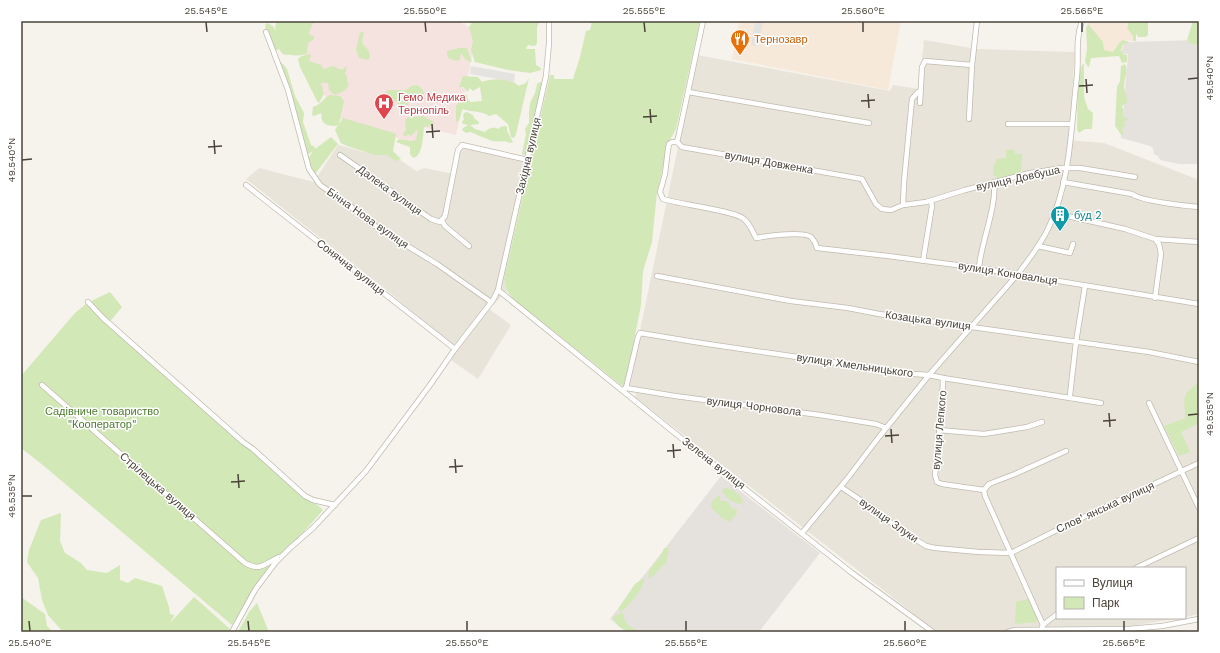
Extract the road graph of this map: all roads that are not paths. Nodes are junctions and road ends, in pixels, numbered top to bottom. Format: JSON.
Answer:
{"nodes":[{"id":1,"x":549,"y":21,"type":"edge"},
{"id":2,"x":702,"y":21,"type":"edge"},
{"id":3,"x":977,"y":21,"type":"edge"},
{"id":4,"x":1082,"y":21,"type":"edge"},
{"id":5,"x":266,"y":32,"type":"dead end"},
{"id":6,"x":972,"y":65,"type":"junction"},
{"id":7,"x":688,"y":92,"type":"junction"},
{"id":8,"x":920,"y":92,"type":"junction"},
{"id":9,"x":920,"y":103,"type":"dead end"},
{"id":10,"x":969,"y":119,"type":"dead end"},
{"id":11,"x":869,"y":123,"type":"dead end"},
{"id":12,"x":1008,"y":124,"type":"dead end"},
{"id":13,"x":1072,"y":124,"type":"junction"},
{"id":14,"x":677,"y":142,"type":"junction"},
{"id":15,"x":340,"y":155,"type":"dead end"},
{"id":16,"x":528,"y":160,"type":"junction"},
{"id":17,"x":1066,"y":168,"type":"junction"},
{"id":18,"x":1135,"y":177,"type":"dead end"},
{"id":19,"x":862,"y":179,"type":"joint"},
{"id":20,"x":994,"y":182,"type":"junction"},
{"id":21,"x":1063,"y":182,"type":"junction"},
{"id":22,"x":246,"y":185,"type":"dead end"},
{"id":23,"x":931,"y":201,"type":"junction"},
{"id":24,"x":903,"y":205,"type":"junction"},
{"id":25,"x":1199,"y":207,"type":"edge"},
{"id":26,"x":1054,"y":213,"type":"junction"},
{"id":27,"x":442,"y":221,"type":"junction"},
{"id":28,"x":1155,"y":239,"type":"junction"},
{"id":29,"x":1199,"y":242,"type":"edge"},
{"id":30,"x":1073,"y":244,"type":"dead end"},
{"id":31,"x":469,"y":246,"type":"dead end"},
{"id":32,"x":1038,"y":246,"type":"junction"},
{"id":33,"x":923,"y":261,"type":"junction"},
{"id":34,"x":979,"y":268,"type":"junction"},
{"id":35,"x":1017,"y":275,"type":"junction"},
{"id":36,"x":657,"y":276,"type":"dead end"},
{"id":37,"x":1086,"y":286,"type":"junction"},
{"id":38,"x":498,"y":290,"type":"junction"},
{"id":39,"x":1155,"y":298,"type":"junction"},
{"id":40,"x":88,"y":302,"type":"dead end"},
{"id":41,"x":491,"y":302,"type":"junction"},
{"id":42,"x":1199,"y":304,"type":"edge"},
{"id":43,"x":972,"y":326,"type":"junction"},
{"id":44,"x":1076,"y":342,"type":"junction"},
{"id":45,"x":455,"y":349,"type":"junction"},
{"id":46,"x":1199,"y":362,"type":"edge"},
{"id":47,"x":929,"y":375,"type":"junction"},
{"id":48,"x":943,"y":378,"type":"junction"},
{"id":49,"x":42,"y":385,"type":"dead end"},
{"id":50,"x":624,"y":389,"type":"junction"},
{"id":51,"x":1070,"y":398,"type":"junction"},
{"id":52,"x":1101,"y":403,"type":"dead end"},
{"id":53,"x":1149,"y":403,"type":"dead end"},
{"id":54,"x":1042,"y":422,"type":"dead end"},
{"id":55,"x":886,"y":428,"type":"junction"},
{"id":56,"x":939,"y":430,"type":"junction"},
{"id":57,"x":1066,"y":451,"type":"dead end"},
{"id":58,"x":1199,"y":463,"type":"edge"},
{"id":59,"x":1181,"y":472,"type":"junction"},
{"id":60,"x":841,"y":487,"type":"junction"},
{"id":61,"x":984,"y":490,"type":"junction"},
{"id":62,"x":335,"y":505,"type":"junction"},
{"id":63,"x":1199,"y":508,"type":"edge"},
{"id":64,"x":802,"y":533,"type":"junction"},
{"id":65,"x":1199,"y":538,"type":"edge"},
{"id":66,"x":1011,"y":553,"type":"junction"},
{"id":67,"x":280,"y":557,"type":"junction"},
{"id":68,"x":1138,"y":567,"type":"edge"},
{"id":69,"x":1056,"y":615,"type":"edge"},
{"id":70,"x":1199,"y":619,"type":"edge"},
{"id":71,"x":1042,"y":628,"type":"junction"},
{"id":72,"x":232,"y":632,"type":"edge"},
{"id":73,"x":933,"y":632,"type":"edge"},
{"id":74,"x":1008,"y":632,"type":"edge"}],
"edges":[{"from":1,"to":16,"type":"street","name":"Західна вулиця"},
{"from":2,"to":7,"type":"street"},
{"from":3,"to":6,"type":"street"},
{"from":4,"to":13,"type":"street"},
{"from":5,"to":41,"type":"street","name":"Бічна Нова вулиця"},
{"from":6,"to":8,"type":"street"},
{"from":6,"to":10,"type":"street"},
{"from":7,"to":11,"type":"street"},
{"from":7,"to":14,"type":"street"},
{"from":8,"to":9,"type":"street"},
{"from":8,"to":24,"type":"street"},
{"from":12,"to":13,"type":"street"},
{"from":13,"to":17,"type":"street"},
{"from":14,"to":19,"type":"street","name":"вулиця Довженка"},
{"from":14,"to":33,"type":"street","name":"вулиця Коновальця"},
{"from":15,"to":27,"type":"street","name":"Далека вулиця"},
{"from":16,"to":27,"type":"street"},
{"from":16,"to":38,"type":"street","name":"Західна вулиця"},
{"from":17,"to":18,"type":"street","name":"вулиця Довбуша"},
{"from":17,"to":20,"type":"street","name":"вулиця Довбуша"},
{"from":17,"to":21,"type":"street"},
{"from":19,"to":24,"type":"street","name":"вулиця Довбуша"},
{"from":20,"to":23,"type":"street","name":"вулиця Довбуша"},
{"from":20,"to":34,"type":"street"},
{"from":21,"to":25,"type":"street"},
{"from":21,"to":26,"type":"street"},
{"from":22,"to":45,"type":"street","name":"Сонячна вулиця"},
{"from":23,"to":24,"type":"street","name":"вулиця Довбуша"},
{"from":23,"to":33,"type":"street"},
{"from":26,"to":28,"type":"street"},
{"from":26,"to":32,"type":"street"},
{"from":27,"to":31,"type":"street","name":"Далека вулиця"},
{"from":28,"to":29,"type":"street"},
{"from":28,"to":39,"type":"street"},
{"from":30,"to":32,"type":"street"},
{"from":32,"to":35,"type":"street"},
{"from":33,"to":34,"type":"street","name":"вулиця Коновальця"},
{"from":34,"to":35,"type":"street","name":"вулиця Коновальця"},
{"from":35,"to":37,"type":"street","name":"вулиця Коновальця"},
{"from":35,"to":43,"type":"street"},
{"from":36,"to":43,"type":"street","name":"Козацька вулиця"},
{"from":37,"to":39,"type":"street","name":"вулиця Коновальця"},
{"from":37,"to":44,"type":"street"},
{"from":38,"to":41,"type":"street","name":"Західна вулиця"},
{"from":38,"to":50,"type":"street","name":"Зелена вулиця"},
{"from":39,"to":42,"type":"street","name":"вулиця Коновальця"},
{"from":40,"to":62,"type":"street"},
{"from":41,"to":45,"type":"street","name":"Західна вулиця"},
{"from":43,"to":44,"type":"street","name":"Козацька вулиця"},
{"from":43,"to":47,"type":"street"},
{"from":44,"to":46,"type":"street","name":"Козацька вулиця"},
{"from":44,"to":51,"type":"street"},
{"from":45,"to":62,"type":"street","name":"Західна вулиця"},
{"from":47,"to":48,"type":"street","name":"вулиця Хмельницького"},
{"from":47,"to":50,"type":"street","name":"вулиця Хмельницького"},
{"from":47,"to":55,"type":"street"},
{"from":48,"to":51,"type":"street","name":"вулиця Хмельницького"},
{"from":48,"to":56,"type":"street","name":"вулиця Лепкого"},
{"from":49,"to":67,"type":"street","name":"Стрілецька вулиця"},
{"from":50,"to":55,"type":"street","name":"вулиця Чорновола"},
{"from":50,"to":64,"type":"street","name":"Зелена вулиця"},
{"from":51,"to":52,"type":"street","name":"вулиця Хмельницького"},
{"from":53,"to":59,"type":"street"},
{"from":54,"to":56,"type":"street"},
{"from":55,"to":60,"type":"street"},
{"from":56,"to":61,"type":"street","name":"вулиця Лепкого"},
{"from":57,"to":61,"type":"street"},
{"from":58,"to":59,"type":"street","name":"Словʼянська вулиця"},
{"from":59,"to":63,"type":"street"},
{"from":59,"to":66,"type":"street","name":"Словʼянська вулиця"},
{"from":60,"to":64,"type":"street"},
{"from":60,"to":66,"type":"street","name":"вулиця Злуки"},
{"from":61,"to":66,"type":"street"},
{"from":62,"to":67,"type":"street","name":"Західна вулиця"},
{"from":64,"to":73,"type":"street","name":"Зелена вулиця"},
{"from":65,"to":68,"type":"street"},
{"from":66,"to":71,"type":"street"},
{"from":67,"to":72,"type":"street"},
{"from":69,"to":71,"type":"street"},
{"from":70,"to":71,"type":"street"},
{"from":71,"to":74,"type":"street"}]}
